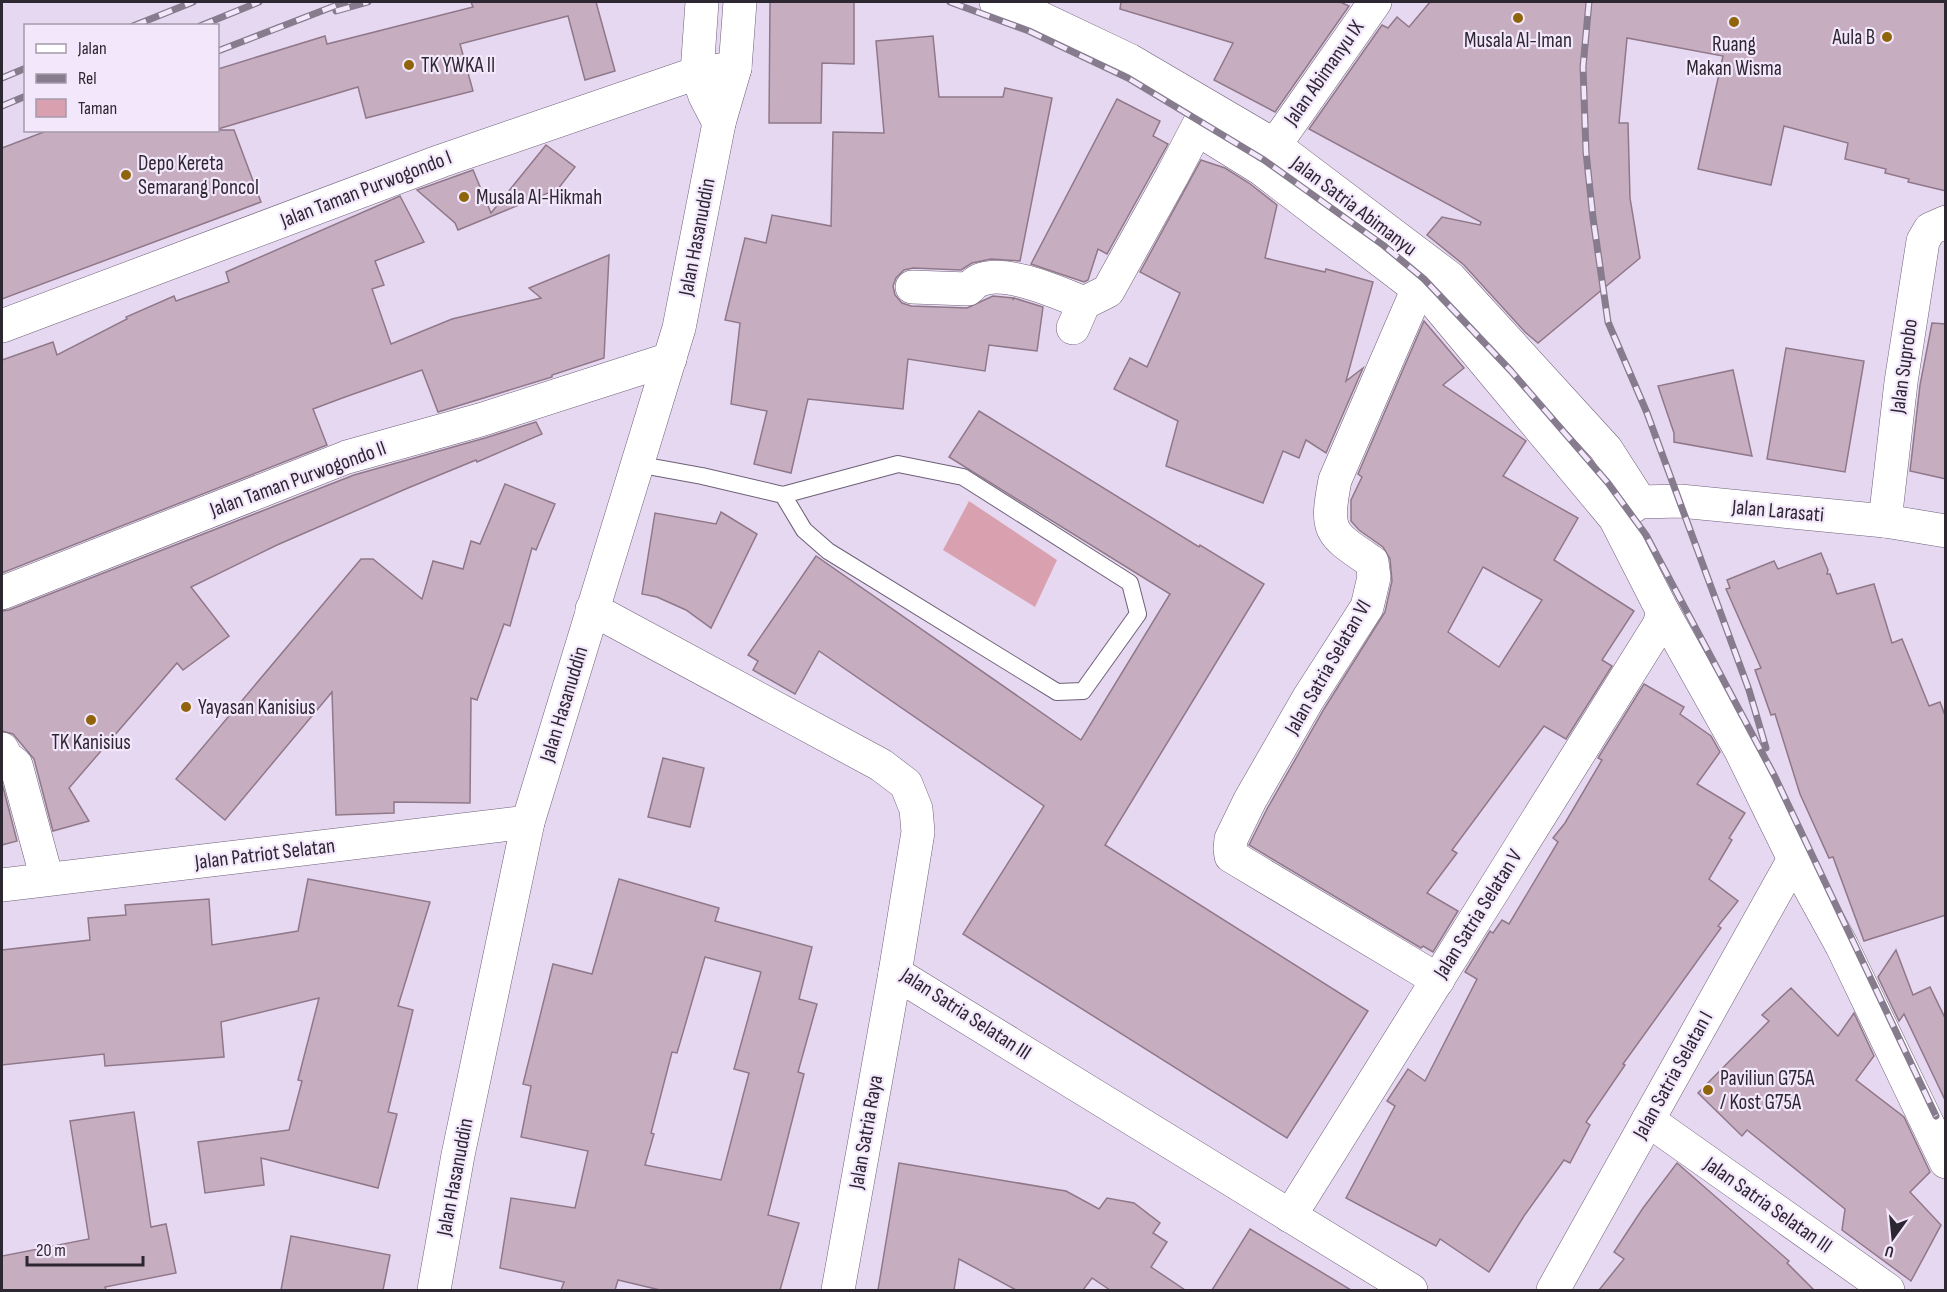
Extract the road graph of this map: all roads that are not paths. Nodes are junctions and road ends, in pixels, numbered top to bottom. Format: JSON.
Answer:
{"nodes":[{"id":1,"x":702,"y":2,"type":"edge"},
{"id":2,"x":740,"y":2,"type":"edge"},
{"id":3,"x":996,"y":2,"type":"edge"},
{"id":4,"x":1375,"y":2,"type":"edge"},
{"id":5,"x":1066,"y":15,"type":"edge"},
{"id":6,"x":735,"y":68,"type":"junction"},
{"id":7,"x":697,"y":73,"type":"junction"},
{"id":8,"x":1202,"y":118,"type":"junction"},
{"id":9,"x":719,"y":123,"type":"junction"},
{"id":10,"x":1267,"y":156,"type":"junction"},
{"id":11,"x":1946,"y":222,"type":"edge"},
{"id":12,"x":1424,"y":275,"type":"junction"},
{"id":13,"x":912,"y":287,"type":"dead end"},
{"id":14,"x":2,"y":326,"type":"edge"},
{"id":15,"x":670,"y":359,"type":"junction"},
{"id":16,"x":636,"y":464,"type":"junction"},
{"id":17,"x":783,"y":495,"type":"junction"},
{"id":18,"x":1627,"y":510,"type":"junction"},
{"id":19,"x":1885,"y":521,"type":"junction"},
{"id":20,"x":1943,"y":538,"type":"edge"},
{"id":21,"x":2,"y":593,"type":"edge"},
{"id":22,"x":592,"y":609,"type":"junction"},
{"id":23,"x":1663,"y":612,"type":"junction"},
{"id":24,"x":2,"y":749,"type":"edge"},
{"id":25,"x":528,"y":822,"type":"junction"},
{"id":26,"x":1794,"y":859,"type":"junction"},
{"id":27,"x":47,"y":879,"type":"junction"},
{"id":28,"x":2,"y":885,"type":"edge"},
{"id":29,"x":895,"y":973,"type":"junction"},
{"id":30,"x":1438,"y":980,"type":"junction"},
{"id":31,"x":1648,"y":1120,"type":"junction"},
{"id":32,"x":1946,"y":1162,"type":"edge"},
{"id":33,"x":1290,"y":1216,"type":"junction"},
{"id":34,"x":434,"y":1290,"type":"edge"},
{"id":35,"x":838,"y":1290,"type":"edge"},
{"id":36,"x":1411,"y":1290,"type":"edge"},
{"id":37,"x":1553,"y":1290,"type":"edge"},
{"id":38,"x":1888,"y":1290,"type":"edge"}],
"edges":[{"from":1,"to":7,"type":"street"},
{"from":2,"to":6,"type":"street","name":"Jalan Hasanuddin"},
{"from":3,"to":5,"type":"street","name":"Jalan Satria Abimanyu"},
{"from":4,"to":10,"type":"street","name":"Jalan Abimanyu IX"},
{"from":5,"to":8,"type":"street","name":"Jalan Satria Abimanyu"},
{"from":6,"to":7,"type":"street","name":"Jalan Taman Purwogondo I"},
{"from":6,"to":9,"type":"street","name":"Jalan Hasanuddin"},
{"from":7,"to":9,"type":"street"},
{"from":7,"to":14,"type":"street","name":"Jalan Taman Purwogondo I"},
{"from":8,"to":10,"type":"street","name":"Jalan Satria Abimanyu"},
{"from":8,"to":13,"type":"street"},
{"from":9,"to":15,"type":"street","name":"Jalan Hasanuddin"},
{"from":10,"to":12,"type":"street","name":"Jalan Satria Abimanyu"},
{"from":11,"to":19,"type":"street","name":"Jalan Suprobo"},
{"from":12,"to":18,"type":"street","name":"Jalan Satria Abimanyu"},
{"from":12,"to":30,"type":"street","name":"Jalan Satria Selatan VI"},
{"from":15,"to":16,"type":"street","name":"Jalan Hasanuddin"},
{"from":15,"to":21,"type":"street","name":"Jalan Taman Purwogondo II"},
{"from":16,"to":17,"type":"lane"},
{"from":16,"to":22,"type":"street","name":"Jalan Hasanuddin"},
{"from":17,"to":17,"type":"lane"},
{"from":18,"to":19,"type":"street","name":"Jalan Larasati"},
{"from":18,"to":23,"type":"street","name":"Jalan Satria Abimanyu"},
{"from":19,"to":20,"type":"street","name":"Jalan Larasati"},
{"from":22,"to":25,"type":"street","name":"Jalan Hasanuddin"},
{"from":22,"to":29,"type":"street","name":"Jalan Satria Selatan III"},
{"from":23,"to":26,"type":"street","name":"Jalan Satria Abimanyu"},
{"from":23,"to":30,"type":"street","name":"Jalan Satria Selatan V"},
{"from":24,"to":27,"type":"street"},
{"from":25,"to":27,"type":"street","name":"Jalan Patriot Selatan"},
{"from":25,"to":34,"type":"street","name":"Jalan Hasanuddin"},
{"from":26,"to":31,"type":"street","name":"Jalan Satria Selatan I"},
{"from":26,"to":32,"type":"street","name":"Jalan Satria Abimanyu"},
{"from":27,"to":28,"type":"street","name":"Jalan Patriot Selatan"},
{"from":29,"to":33,"type":"street","name":"Jalan Satria Selatan III"},
{"from":29,"to":35,"type":"street","name":"Jalan Satria Raya"},
{"from":30,"to":33,"type":"street","name":"Jalan Satria Selatan V"},
{"from":31,"to":37,"type":"street","name":"Jalan Satria Selatan I"},
{"from":31,"to":38,"type":"street","name":"Jalan Satria Selatan III"},
{"from":33,"to":36,"type":"street","name":"Jalan Satria Selatan III"}]}
